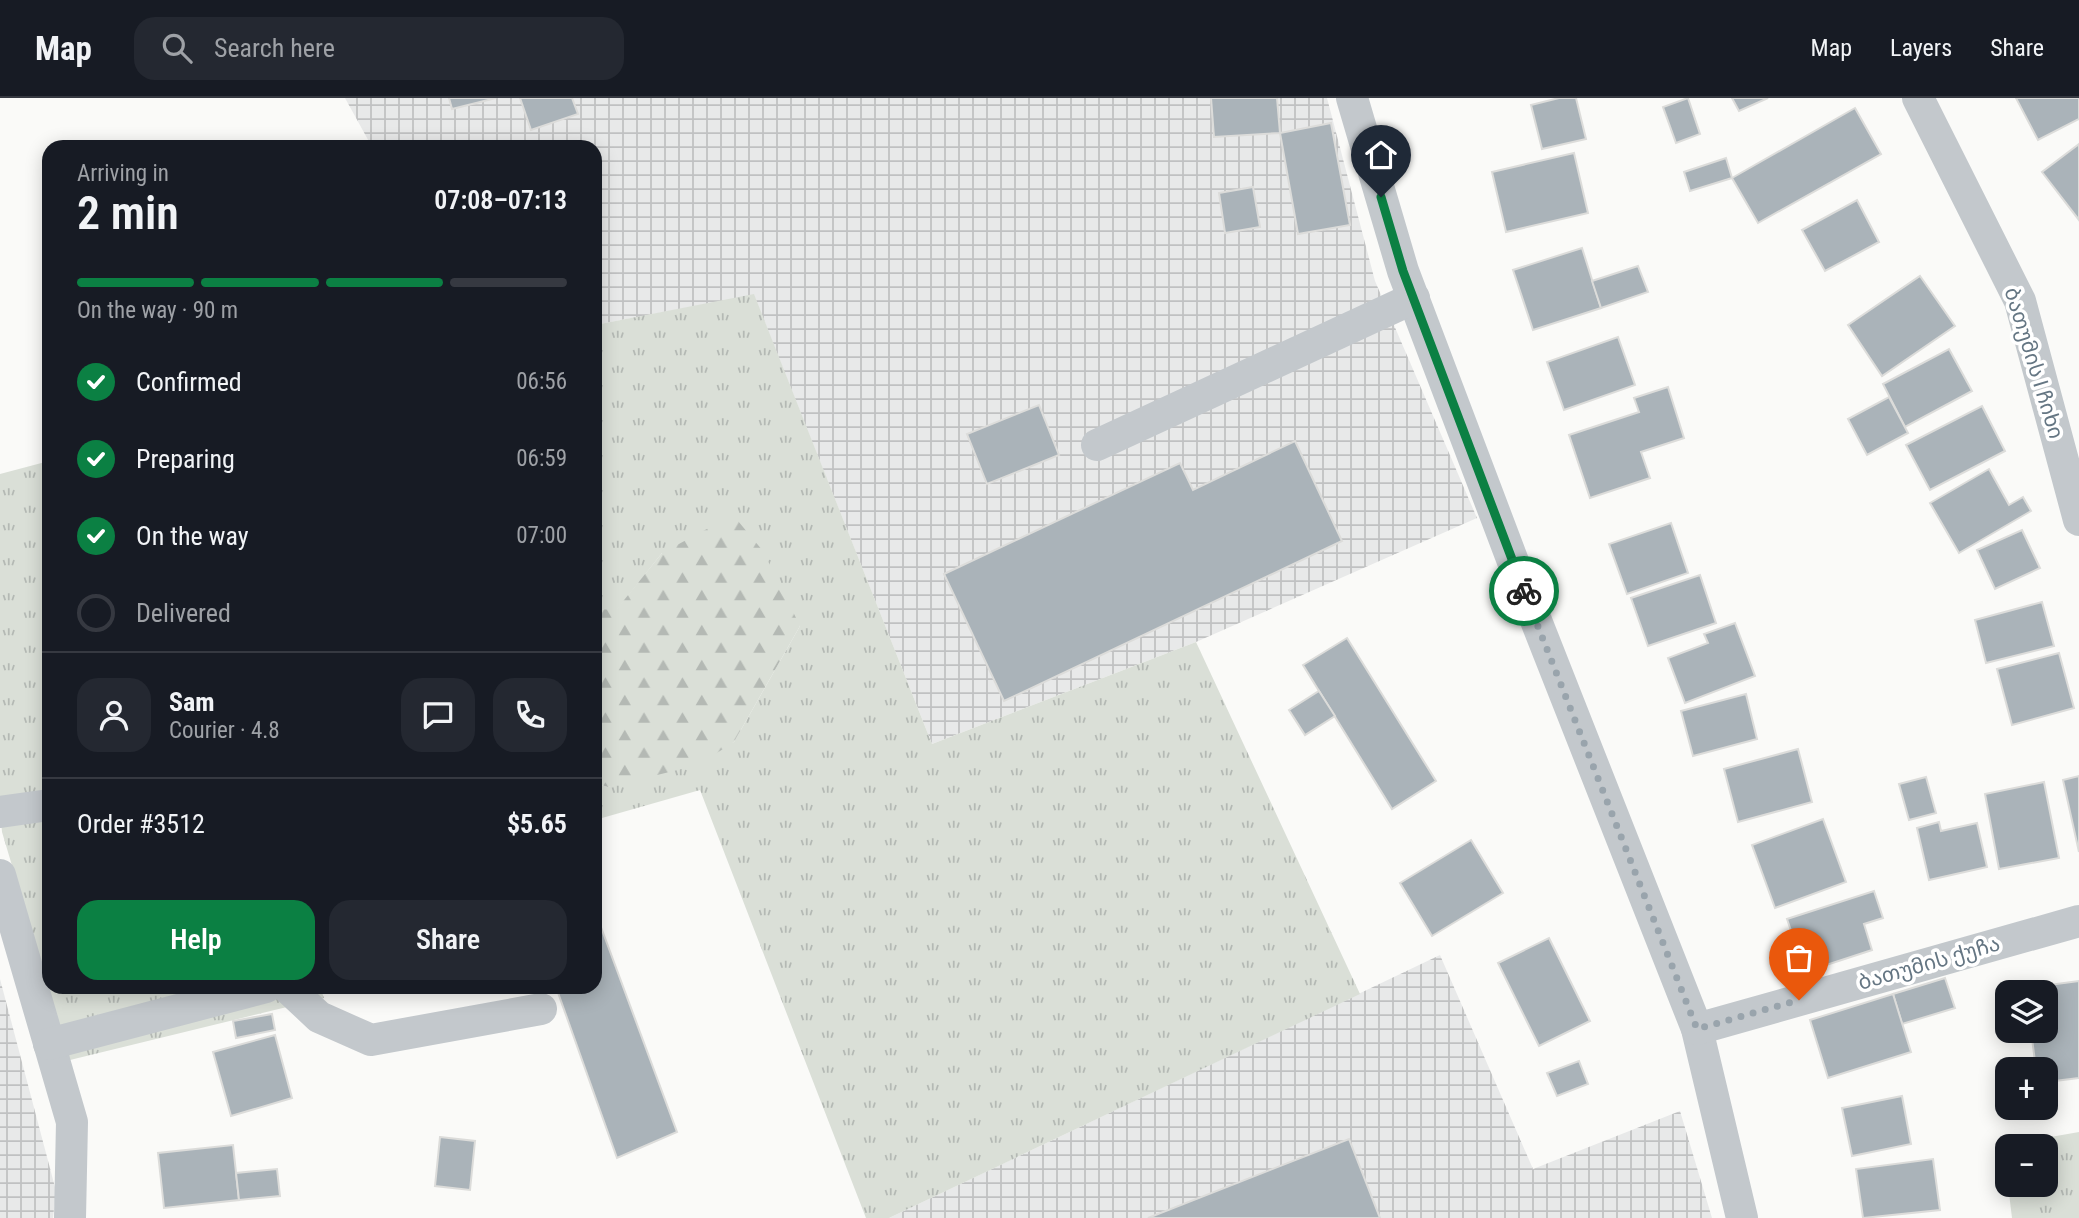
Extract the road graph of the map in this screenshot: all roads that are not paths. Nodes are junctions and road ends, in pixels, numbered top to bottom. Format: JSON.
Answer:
{"nodes":[{"id":1,"x":1352,"y":98,"type":"edge"},
{"id":2,"x":1918,"y":98,"type":"edge"},
{"id":3,"x":1414,"y":298,"type":"junction"},
{"id":4,"x":1097,"y":444,"type":"dead end"},
{"id":5,"x":2079,"y":520,"type":"edge"},
{"id":6,"x":42,"y":806,"type":"edge"},
{"id":7,"x":0,"y":812,"type":"edge"},
{"id":8,"x":0,"y":874,"type":"edge"},
{"id":9,"x":2079,"y":921,"type":"edge"},
{"id":10,"x":239,"y":994,"type":"edge"},
{"id":11,"x":294,"y":994,"type":"edge"},
{"id":12,"x":541,"y":1009,"type":"dead end"},
{"id":13,"x":1697,"y":1029,"type":"junction"},
{"id":14,"x":49,"y":1044,"type":"junction"},
{"id":15,"x":70,"y":1218,"type":"edge"},
{"id":16,"x":1742,"y":1218,"type":"edge"}],
"edges":[{"from":1,"to":3,"type":"street"},
{"from":2,"to":5,"type":"street","name":"ბათუმის I ჩიხი"},
{"from":3,"to":4,"type":"street"},
{"from":3,"to":13,"type":"street"},
{"from":6,"to":7,"type":"street"},
{"from":8,"to":14,"type":"street"},
{"from":9,"to":13,"type":"street","name":"ბათუმის ქუჩა"},
{"from":10,"to":14,"type":"street"},
{"from":11,"to":12,"type":"street"},
{"from":13,"to":16,"type":"street"},
{"from":14,"to":15,"type":"street"}]}
